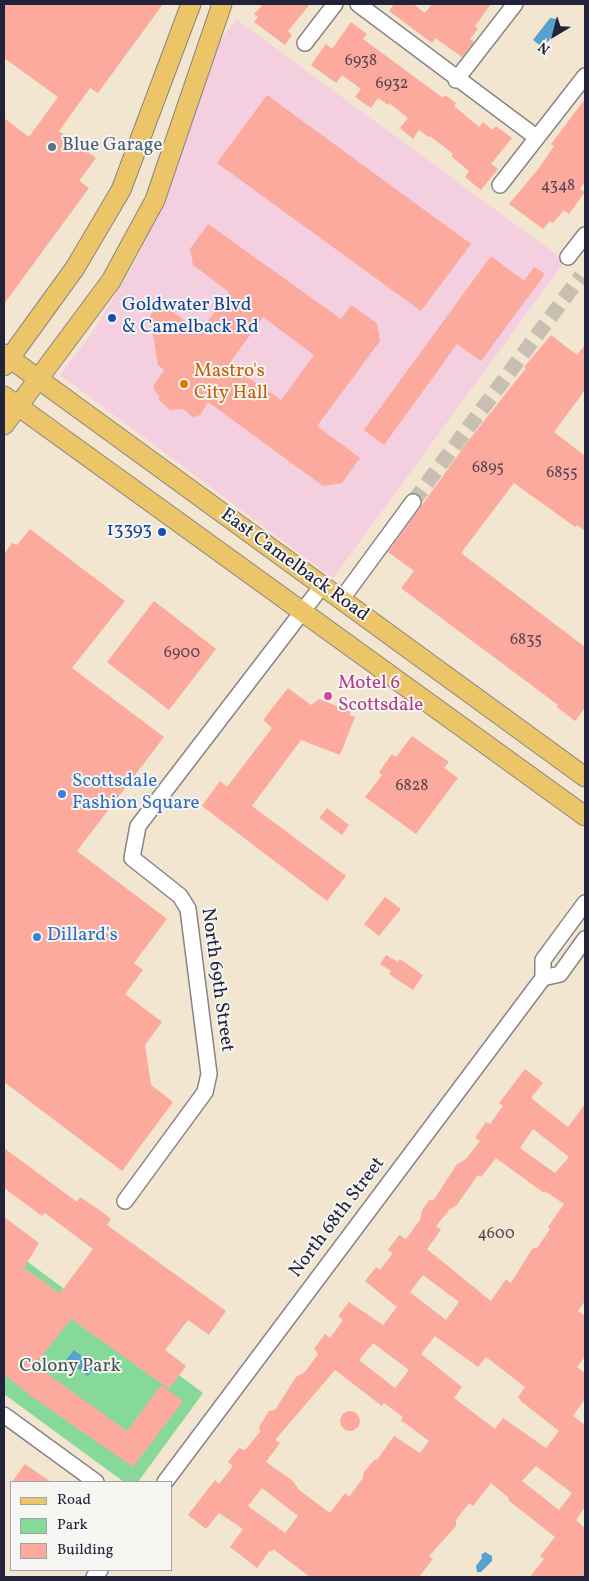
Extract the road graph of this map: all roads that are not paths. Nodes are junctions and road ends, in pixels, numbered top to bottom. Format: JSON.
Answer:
{"nodes":[{"id":1,"x":191,"y":4,"type":"edge"},
{"id":2,"x":222,"y":4,"type":"edge"},
{"id":3,"x":335,"y":4,"type":"edge"},
{"id":4,"x":358,"y":4,"type":"edge"},
{"id":5,"x":515,"y":4,"type":"edge"},
{"id":6,"x":305,"y":43,"type":"dead end"},
{"id":7,"x":585,"y":76,"type":"edge"},
{"id":8,"x":456,"y":80,"type":"junction"},
{"id":9,"x":536,"y":138,"type":"junction"},
{"id":10,"x":500,"y":185,"type":"dead end"},
{"id":11,"x":585,"y":235,"type":"edge"},
{"id":12,"x":568,"y":257,"type":"dead end"},
{"id":13,"x":6,"y":359,"type":"edge"},
{"id":14,"x":39,"y":379,"type":"junction"},
{"id":15,"x":11,"y":401,"type":"edge"},
{"id":16,"x":4,"y":425,"type":"edge"},
{"id":17,"x":413,"y":502,"type":"tunnel mouth"},
{"id":18,"x":322,"y":586,"type":"junction"},
{"id":19,"x":341,"y":600,"type":"junction"},
{"id":20,"x":303,"y":612,"type":"junction"},
{"id":21,"x":585,"y":778,"type":"edge"},
{"id":22,"x":585,"y":816,"type":"edge"},
{"id":23,"x":585,"y":903,"type":"edge"},
{"id":24,"x":585,"y":939,"type":"edge"},
{"id":25,"x":543,"y":978,"type":"junction"},
{"id":26,"x":125,"y":1201,"type":"dead end"},
{"id":27,"x":4,"y":1415,"type":"edge"},
{"id":28,"x":95,"y":1481,"type":"edge"},
{"id":29,"x":166,"y":1481,"type":"edge"}],
"edges":[{"from":1,"to":13,"type":"main road"},
{"from":2,"to":14,"type":"main road"},
{"from":3,"to":6,"type":"street"},
{"from":4,"to":8,"type":"street"},
{"from":5,"to":8,"type":"street"},
{"from":7,"to":9,"type":"street"},
{"from":8,"to":9,"type":"street"},
{"from":9,"to":10,"type":"street"},
{"from":11,"to":12,"type":"street"},
{"from":13,"to":14,"type":"main road","name":"East Camelback Road"},
{"from":14,"to":15,"type":"main road"},
{"from":14,"to":18,"type":"main road","name":"East Camelback Road"},
{"from":15,"to":16,"type":"main road"},
{"from":15,"to":20,"type":"main road","name":"East Camelback Road"},
{"from":17,"to":19,"type":"street"},
{"from":18,"to":19,"type":"main road","name":"East Camelback Road"},
{"from":18,"to":20,"type":"street","name":"North 69th Street"},
{"from":19,"to":21,"type":"main road","name":"East Camelback Road"},
{"from":20,"to":22,"type":"main road","name":"East Camelback Road"},
{"from":20,"to":26,"type":"street","name":"North 69th Street"},
{"from":23,"to":25,"type":"street","name":"North 68th Street"},
{"from":24,"to":25,"type":"street","name":"North 68th Street"},
{"from":25,"to":29,"type":"street","name":"North 68th Street"},
{"from":27,"to":28,"type":"street"}]}
